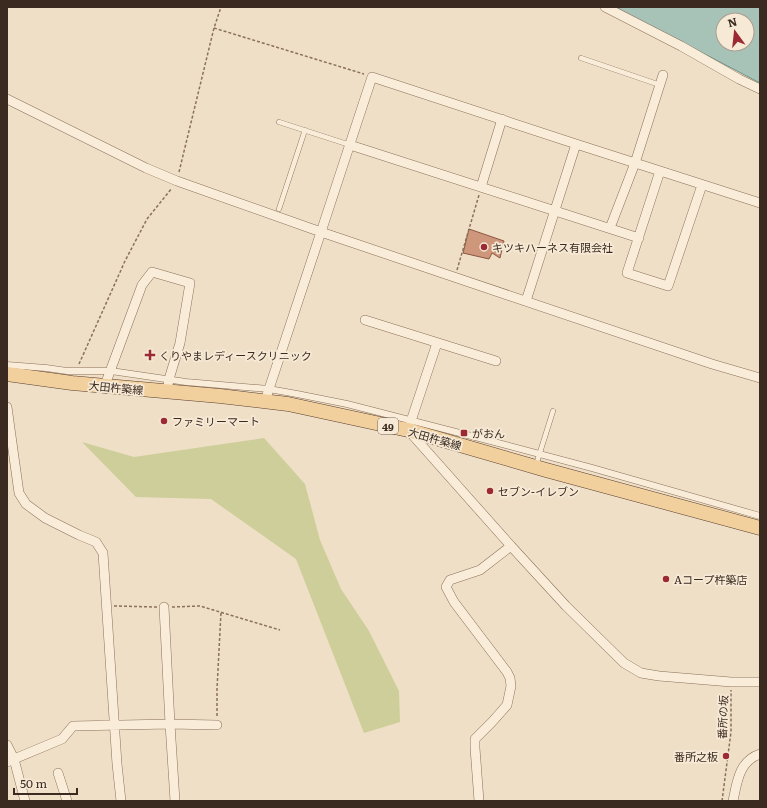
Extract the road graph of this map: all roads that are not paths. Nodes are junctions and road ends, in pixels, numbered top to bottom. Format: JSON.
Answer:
{"nodes":[{"id":1,"x":605,"y":7,"type":"edge"},
{"id":2,"x":581,"y":58,"type":"dead end"},
{"id":3,"x":663,"y":75,"type":"dead end"},
{"id":4,"x":660,"y":85,"type":"junction"},
{"id":5,"x":760,"y":89,"type":"edge"},
{"id":6,"x":7,"y":99,"type":"edge"},
{"id":7,"x":502,"y":119,"type":"junction"},
{"id":8,"x":279,"y":122,"type":"dead end"},
{"id":9,"x":305,"y":130,"type":"junction"},
{"id":10,"x":576,"y":144,"type":"junction"},
{"id":11,"x":350,"y":145,"type":"junction"},
{"id":12,"x":635,"y":163,"type":"junction"},
{"id":13,"x":660,"y":171,"type":"junction"},
{"id":14,"x":702,"y":185,"type":"junction"},
{"id":15,"x":481,"y":187,"type":"junction"},
{"id":16,"x":760,"y":203,"type":"edge"},
{"id":17,"x":279,"y":209,"type":"dead end"},
{"id":18,"x":555,"y":211,"type":"junction"},
{"id":19,"x":610,"y":228,"type":"junction"},
{"id":20,"x":321,"y":232,"type":"junction"},
{"id":21,"x":639,"y":238,"type":"junction"},
{"id":22,"x":526,"y":302,"type":"junction"},
{"id":23,"x":365,"y":320,"type":"dead end"},
{"id":24,"x":438,"y":344,"type":"junction"},
{"id":25,"x":496,"y":361,"type":"dead end"},
{"id":26,"x":7,"y":365,"type":"edge"},
{"id":27,"x":111,"y":371,"type":"junction"},
{"id":28,"x":7,"y":374,"type":"edge"},
{"id":29,"x":760,"y":378,"type":"edge"},
{"id":30,"x":168,"y":385,"type":"junction"},
{"id":31,"x":105,"y":386,"type":"junction"},
{"id":32,"x":267,"y":395,"type":"junction"},
{"id":33,"x":7,"y":407,"type":"edge"},
{"id":34,"x":553,"y":411,"type":"dead end"},
{"id":35,"x":409,"y":426,"type":"junction"},
{"id":36,"x":537,"y":461,"type":"junction"},
{"id":37,"x":760,"y":516,"type":"edge"},
{"id":38,"x":760,"y":528,"type":"edge"},
{"id":39,"x":511,"y":546,"type":"junction"},
{"id":40,"x":164,"y":607,"type":"road end"},
{"id":41,"x":760,"y":682,"type":"edge"},
{"id":42,"x":170,"y":724,"type":"junction"},
{"id":43,"x":114,"y":725,"type":"junction"},
{"id":44,"x":217,"y":725,"type":"road end"},
{"id":45,"x":7,"y":745,"type":"edge"},
{"id":46,"x":760,"y":754,"type":"edge"},
{"id":47,"x":11,"y":760,"type":"edge"},
{"id":48,"x":58,"y":773,"type":"dead end"},
{"id":49,"x":25,"y":801,"type":"edge"},
{"id":50,"x":67,"y":801,"type":"edge"},
{"id":51,"x":121,"y":801,"type":"edge"},
{"id":52,"x":175,"y":801,"type":"edge"},
{"id":53,"x":479,"y":801,"type":"edge"},
{"id":54,"x":733,"y":801,"type":"edge"}],
"edges":[{"from":1,"to":5,"type":"street"},
{"from":2,"to":4,"type":"lane"},
{"from":3,"to":4,"type":"street"},
{"from":4,"to":12,"type":"street"},
{"from":6,"to":20,"type":"street"},
{"from":7,"to":10,"type":"street"},
{"from":7,"to":11,"type":"street"},
{"from":7,"to":15,"type":"street"},
{"from":8,"to":9,"type":"lane"},
{"from":9,"to":11,"type":"lane"},
{"from":9,"to":17,"type":"lane"},
{"from":10,"to":12,"type":"street"},
{"from":10,"to":18,"type":"street"},
{"from":11,"to":15,"type":"street"},
{"from":11,"to":20,"type":"street"},
{"from":12,"to":13,"type":"street"},
{"from":12,"to":19,"type":"street"},
{"from":13,"to":14,"type":"street"},
{"from":13,"to":21,"type":"street"},
{"from":14,"to":16,"type":"street"},
{"from":14,"to":21,"type":"street"},
{"from":15,"to":18,"type":"street"},
{"from":18,"to":19,"type":"street"},
{"from":18,"to":22,"type":"street"},
{"from":19,"to":21,"type":"street"},
{"from":20,"to":22,"type":"street"},
{"from":20,"to":32,"type":"street"},
{"from":22,"to":29,"type":"street"},
{"from":23,"to":24,"type":"street"},
{"from":24,"to":25,"type":"street"},
{"from":24,"to":35,"type":"street"},
{"from":26,"to":27,"type":"street"},
{"from":27,"to":30,"type":"street"},
{"from":27,"to":30,"type":"street"},
{"from":27,"to":31,"type":"street"},
{"from":28,"to":31,"type":"main road","name":"大田杵築線","number":"49"},
{"from":30,"to":31,"type":"main road","name":"大田杵築線","number":"49"},
{"from":30,"to":32,"type":"main road","name":"大田杵築線","number":"49"},
{"from":32,"to":35,"type":"main road","name":"大田杵築線","number":"49"},
{"from":33,"to":43,"type":"street"},
{"from":34,"to":36,"type":"lane"},
{"from":35,"to":36,"type":"main road","name":"大田杵築線","number":"49"},
{"from":35,"to":39,"type":"street"},
{"from":36,"to":37,"type":"street"},
{"from":36,"to":38,"type":"main road","name":"大田杵築線","number":"49"},
{"from":39,"to":41,"type":"street"},
{"from":39,"to":53,"type":"street"},
{"from":40,"to":42,"type":"street"},
{"from":42,"to":43,"type":"street"},
{"from":42,"to":44,"type":"street"},
{"from":42,"to":52,"type":"street"},
{"from":43,"to":47,"type":"street"},
{"from":43,"to":51,"type":"street"},
{"from":45,"to":47,"type":"street"},
{"from":46,"to":54,"type":"street"},
{"from":47,"to":49,"type":"street"},
{"from":48,"to":50,"type":"street"}]}
